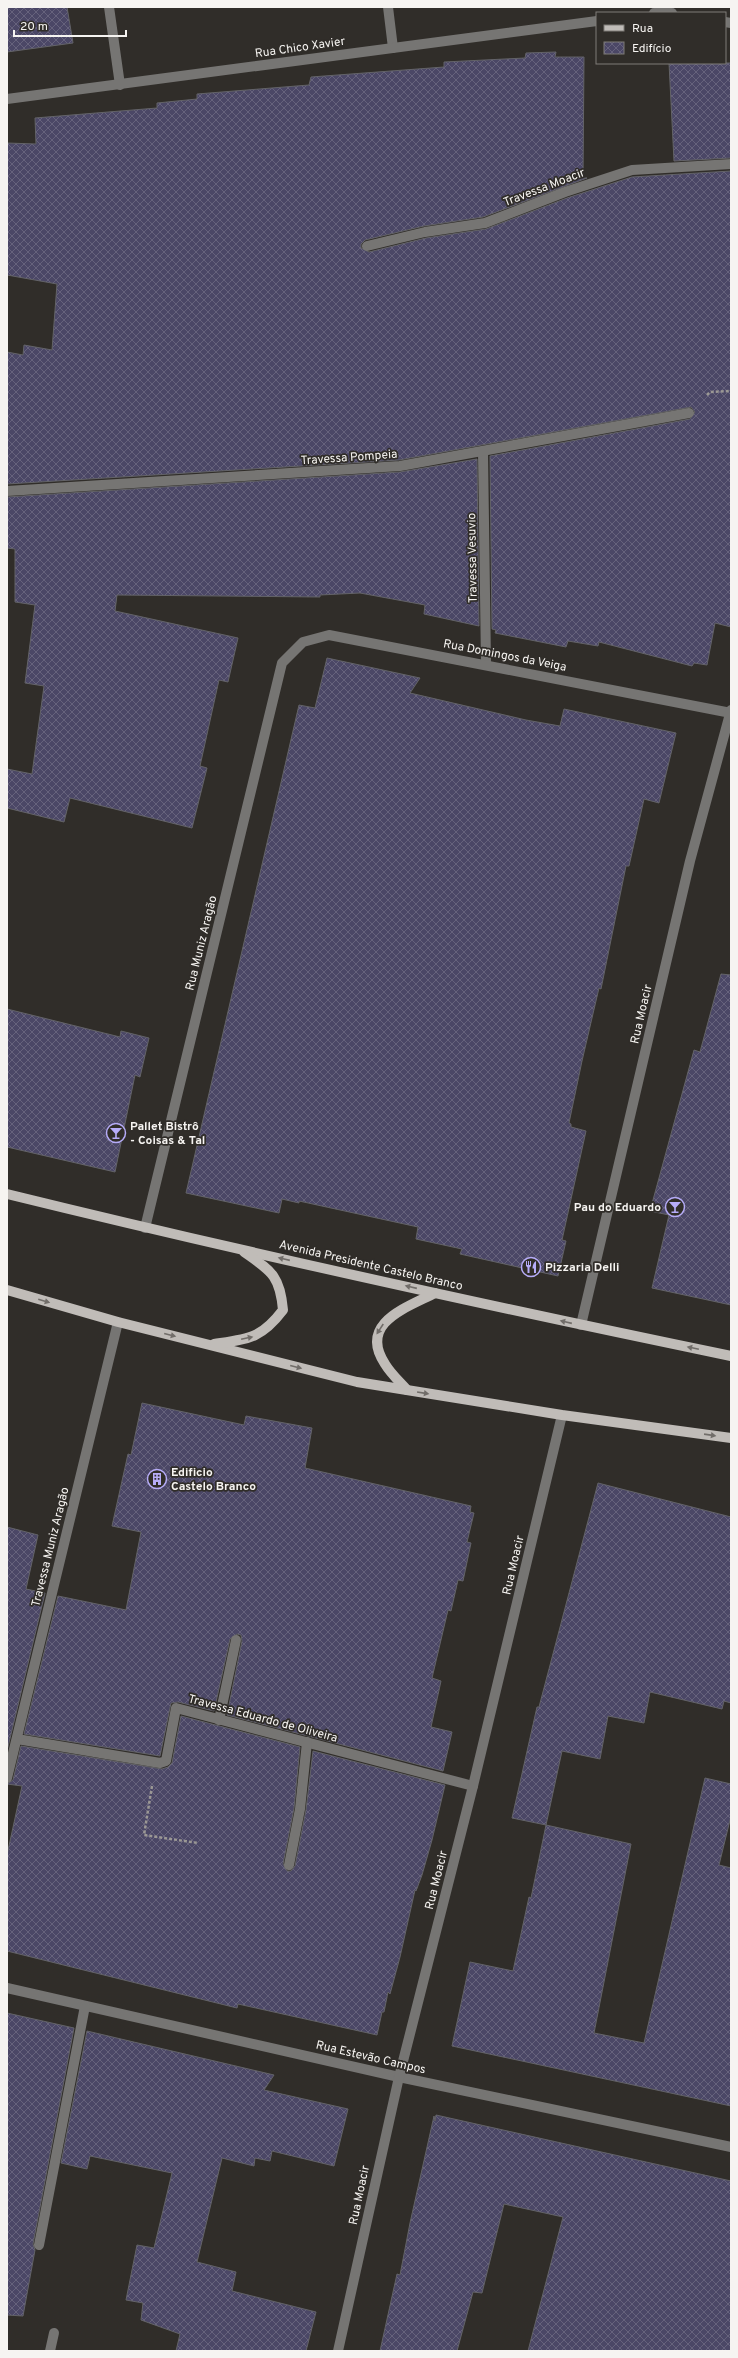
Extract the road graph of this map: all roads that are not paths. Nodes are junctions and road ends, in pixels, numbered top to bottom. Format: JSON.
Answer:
{"nodes":[{"id":1,"x":109,"y":7,"type":"edge"},
{"id":2,"x":388,"y":7,"type":"edge"},
{"id":3,"x":596,"y":21,"type":"edge"},
{"id":4,"x":393,"y":48,"type":"junction"},
{"id":5,"x":120,"y":85,"type":"junction"},
{"id":6,"x":7,"y":99,"type":"edge"},
{"id":7,"x":731,"y":164,"type":"edge"},
{"id":8,"x":367,"y":246,"type":"dead end"},
{"id":9,"x":689,"y":413,"type":"dead end"},
{"id":10,"x":483,"y":452,"type":"junction"},
{"id":11,"x":7,"y":491,"type":"edge"},
{"id":12,"x":282,"y":663,"type":"joint"},
{"id":13,"x":486,"y":664,"type":"junction"},
{"id":14,"x":731,"y":712,"type":"edge"},
{"id":15,"x":7,"y":1194,"type":"edge"},
{"id":16,"x":145,"y":1228,"type":"junction"},
{"id":17,"x":239,"y":1249,"type":"junction"},
{"id":18,"x":7,"y":1290,"type":"edge"},
{"id":19,"x":435,"y":1293,"type":"junction"},
{"id":20,"x":118,"y":1322,"type":"junction"},
{"id":21,"x":582,"y":1325,"type":"junction"},
{"id":22,"x":208,"y":1345,"type":"junction"},
{"id":23,"x":731,"y":1356,"type":"edge"},
{"id":24,"x":407,"y":1390,"type":"junction"},
{"id":25,"x":562,"y":1415,"type":"junction"},
{"id":26,"x":731,"y":1438,"type":"edge"},
{"id":27,"x":236,"y":1640,"type":"dead end"},
{"id":28,"x":219,"y":1720,"type":"junction"},
{"id":29,"x":17,"y":1739,"type":"junction"},
{"id":30,"x":307,"y":1742,"type":"junction"},
{"id":31,"x":7,"y":1778,"type":"edge"},
{"id":32,"x":473,"y":1786,"type":"junction"},
{"id":33,"x":289,"y":1865,"type":"dead end"},
{"id":34,"x":7,"y":1988,"type":"edge"},
{"id":35,"x":85,"y":2006,"type":"junction"},
{"id":36,"x":399,"y":2077,"type":"junction"},
{"id":37,"x":731,"y":2147,"type":"edge"},
{"id":38,"x":39,"y":2245,"type":"dead end"},
{"id":39,"x":54,"y":2333,"type":"dead end"},
{"id":40,"x":50,"y":2351,"type":"edge"},
{"id":41,"x":338,"y":2351,"type":"edge"}],
"edges":[{"from":1,"to":5,"type":"street"},
{"from":2,"to":4,"type":"street"},
{"from":3,"to":4,"type":"street","name":"Rua Chico Xavier"},
{"from":4,"to":5,"type":"street","name":"Rua Chico Xavier"},
{"from":5,"to":6,"type":"street","name":"Rua Chico Xavier"},
{"from":7,"to":8,"type":"street","name":"Travessa Moacir"},
{"from":9,"to":10,"type":"street","name":"Travessa Pompeia"},
{"from":10,"to":11,"type":"street","name":"Travessa Pompeia"},
{"from":10,"to":13,"type":"street","name":"Travessa Vesuvio"},
{"from":12,"to":13,"type":"street","name":"Rua Domingos da Veiga"},
{"from":12,"to":16,"type":"street","name":"Rua Muniz Aragão"},
{"from":13,"to":14,"type":"street","name":"Rua Domingos da Veiga"},
{"from":14,"to":21,"type":"street","name":"Rua Moacir"},
{"from":15,"to":16,"type":"main road","name":"Avenida Presidente Castelo Branco"},
{"from":16,"to":17,"type":"main road","name":"Avenida Presidente Castelo Branco"},
{"from":19,"to":17,"type":"main road","name":"Avenida Presidente Castelo Branco","one_way":true},
{"from":22,"to":17,"type":"main road","one_way":true},
{"from":18,"to":20,"type":"main road","one_way":true},
{"from":21,"to":19,"type":"main road","name":"Avenida Presidente Castelo Branco","one_way":true},
{"from":19,"to":24,"type":"main road","one_way":true},
{"from":20,"to":22,"type":"main road","one_way":true},
{"from":20,"to":29,"type":"street","name":"Travessa Muniz Aragão"},
{"from":23,"to":21,"type":"main road","name":"Avenida Presidente Castelo Branco","one_way":true},
{"from":22,"to":24,"type":"main road","one_way":true},
{"from":24,"to":25,"type":"main road","one_way":true},
{"from":25,"to":26,"type":"main road","one_way":true},
{"from":25,"to":32,"type":"street","name":"Rua Moacir"},
{"from":27,"to":28,"type":"street"},
{"from":28,"to":29,"type":"street","name":"Travessa Eduardo de Oliveira"},
{"from":28,"to":30,"type":"street","name":"Travessa Eduardo de Oliveira"},
{"from":29,"to":31,"type":"street","name":"Travessa Muniz Aragão"},
{"from":30,"to":32,"type":"street","name":"Travessa Eduardo de Oliveira"},
{"from":30,"to":33,"type":"street"},
{"from":32,"to":36,"type":"street","name":"Rua Moacir"},
{"from":34,"to":35,"type":"street","name":"Rua Estevão Campos"},
{"from":35,"to":36,"type":"street","name":"Rua Estevão Campos"},
{"from":35,"to":38,"type":"street"},
{"from":36,"to":37,"type":"street","name":"Rua Estevão Campos"},
{"from":36,"to":41,"type":"street","name":"Rua Moacir"},
{"from":39,"to":40,"type":"street"}]}
